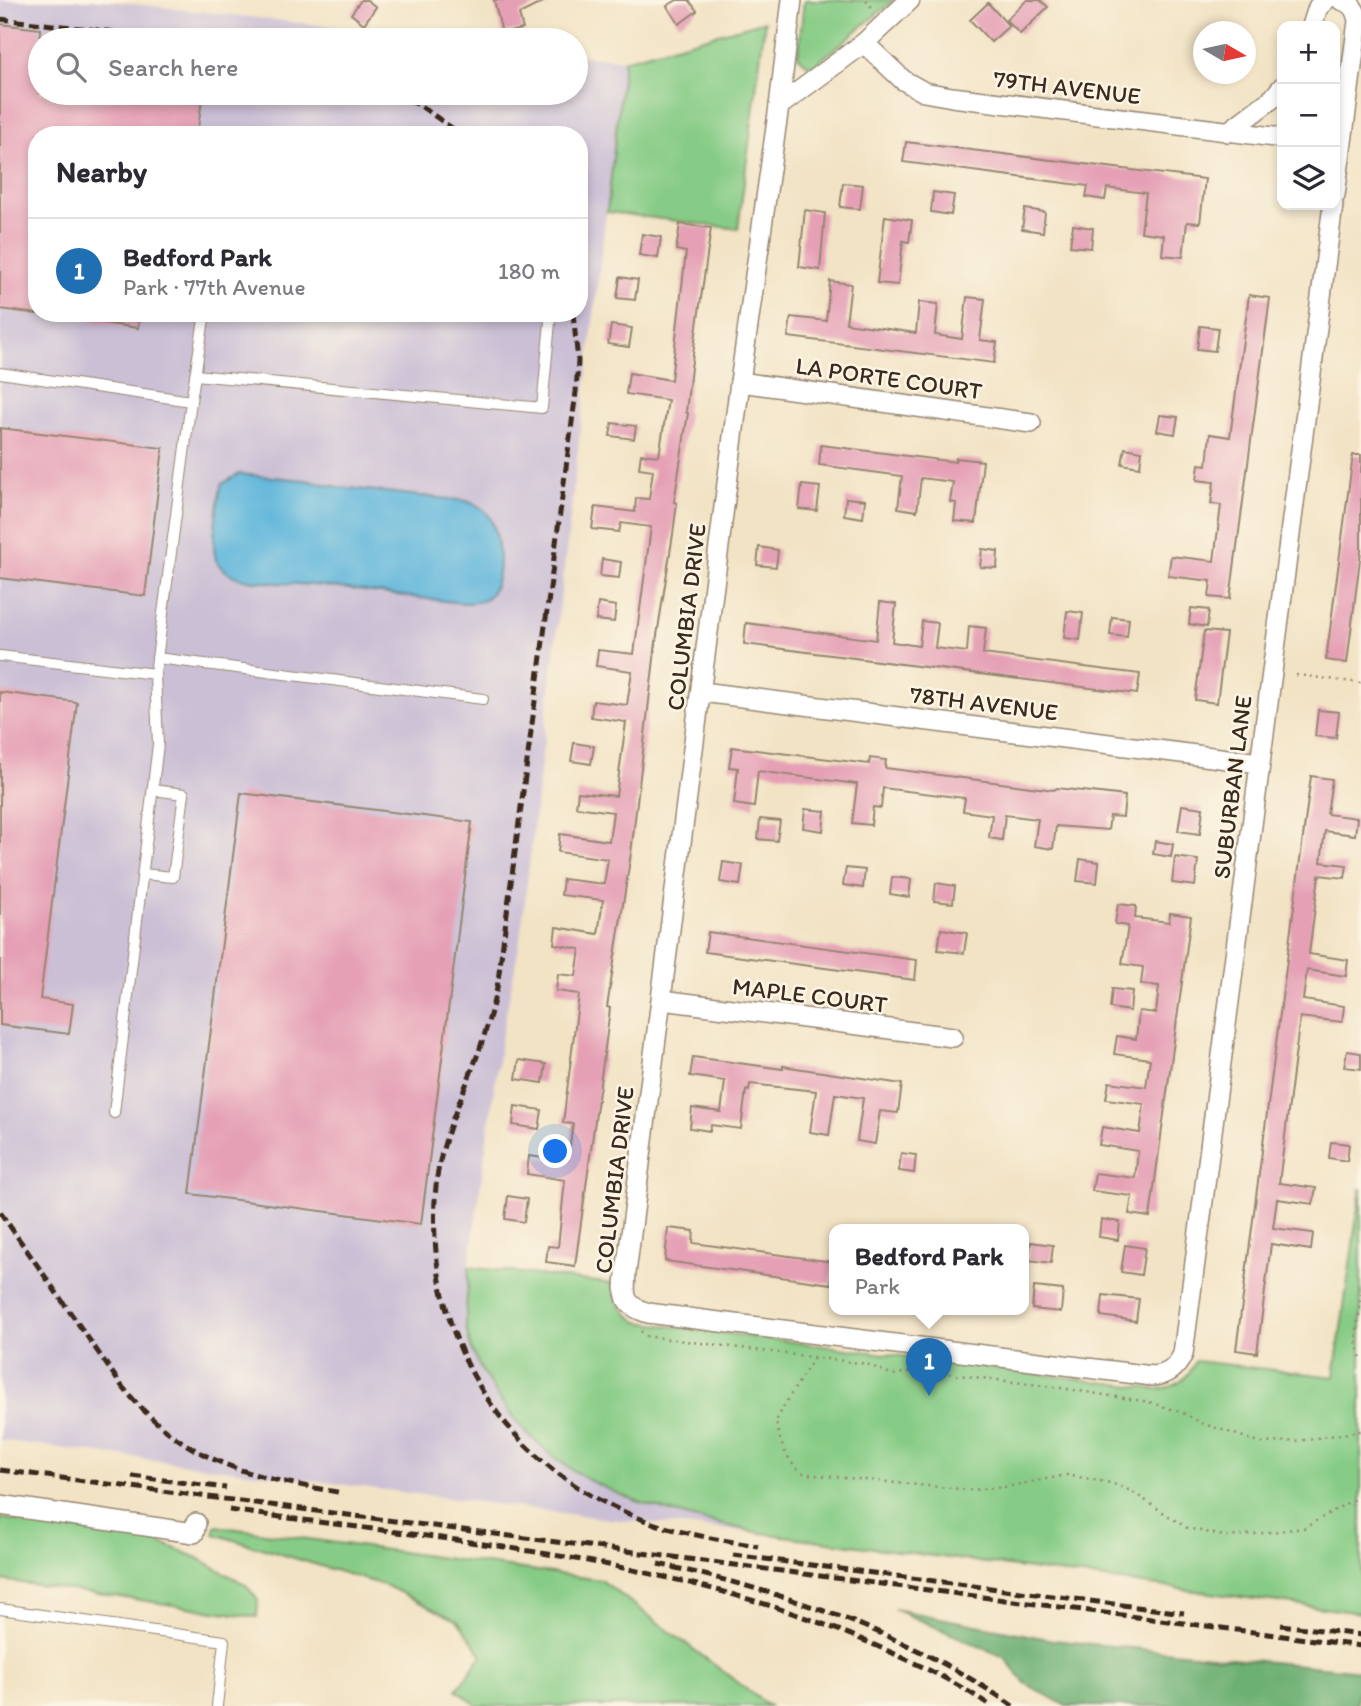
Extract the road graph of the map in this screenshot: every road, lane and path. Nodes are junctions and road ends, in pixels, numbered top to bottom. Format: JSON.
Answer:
{"nodes":[{"id":1,"x":792,"y":0,"type":"edge"},
{"id":2,"x":866,"y":0,"type":"edge"},
{"id":3,"x":910,"y":0,"type":"edge"},
{"id":4,"x":1326,"y":0,"type":"edge"},
{"id":5,"x":1341,"y":0,"type":"edge"},
{"id":6,"x":876,"y":13,"type":"dead end"},
{"id":7,"x":1314,"y":21,"type":"edge"},
{"id":8,"x":864,"y":43,"type":"junction"},
{"id":9,"x":1277,"y":93,"type":"edge"},
{"id":10,"x":779,"y":106,"type":"junction"},
{"id":11,"x":1228,"y":132,"type":"junction"},
{"id":12,"x":1340,"y":134,"type":"edge"},
{"id":13,"x":1277,"y":137,"type":"edge"},
{"id":14,"x":1333,"y":210,"type":"edge"},
{"id":15,"x":204,"y":322,"type":"edge"},
{"id":16,"x":550,"y":322,"type":"edge"},
{"id":17,"x":0,"y":373,"type":"edge"},
{"id":18,"x":195,"y":375,"type":"junction"},
{"id":19,"x":740,"y":382,"type":"junction"},
{"id":20,"x":191,"y":401,"type":"junction"},
{"id":21,"x":1031,"y":423,"type":"dead end"},
{"id":22,"x":0,"y":656,"type":"edge"},
{"id":23,"x":157,"y":658,"type":"junction"},
{"id":24,"x":155,"y":674,"type":"junction"},
{"id":25,"x":1296,"y":675,"type":"dead end"},
{"id":26,"x":1361,"y":683,"type":"edge"},
{"id":27,"x":702,"y":692,"type":"junction"},
{"id":28,"x":483,"y":699,"type":"dead end"},
{"id":29,"x":1259,"y":763,"type":"junction"},
{"id":30,"x":153,"y":790,"type":"junction"},
{"id":31,"x":143,"y":874,"type":"junction"},
{"id":32,"x":662,"y":1000,"type":"junction"},
{"id":33,"x":953,"y":1037,"type":"dead end"},
{"id":34,"x":114,"y":1113,"type":"dead end"},
{"id":35,"x":1361,"y":1293,"type":"edge"},
{"id":36,"x":627,"y":1303,"type":"joint"},
{"id":37,"x":642,"y":1321,"type":"dead end"},
{"id":38,"x":814,"y":1358,"type":"junction"},
{"id":39,"x":1361,"y":1359,"type":"edge"},
{"id":40,"x":1154,"y":1397,"type":"dead end"},
{"id":41,"x":1153,"y":1403,"type":"junction"},
{"id":42,"x":1361,"y":1431,"type":"edge"},
{"id":43,"x":1361,"y":1495,"type":"edge"},
{"id":44,"x":0,"y":1505,"type":"edge"},
{"id":45,"x":196,"y":1523,"type":"dead end"},
{"id":46,"x":0,"y":1609,"type":"edge"},
{"id":47,"x":217,"y":1706,"type":"edge"}],
"edges":[{"from":1,"to":10,"type":"street","name":"COLUMBIA DRIVE"},
{"from":2,"to":6,"type":"path"},
{"from":3,"to":8,"type":"street"},
{"from":4,"to":7,"type":"street"},
{"from":5,"to":12,"type":"street"},
{"from":8,"to":10,"type":"street"},
{"from":8,"to":11,"type":"street","name":"79TH AVENUE"},
{"from":9,"to":11,"type":"street"},
{"from":10,"to":19,"type":"street","name":"COLUMBIA DRIVE"},
{"from":11,"to":13,"type":"street","name":"79TH AVENUE"},
{"from":14,"to":29,"type":"street","name":"SUBURBAN LANE"},
{"from":15,"to":18,"type":"lane"},
{"from":16,"to":18,"type":"lane"},
{"from":17,"to":20,"type":"lane"},
{"from":18,"to":20,"type":"lane"},
{"from":19,"to":21,"type":"street","name":"LA PORTE COURT"},
{"from":19,"to":27,"type":"street","name":"COLUMBIA DRIVE"},
{"from":20,"to":23,"type":"lane"},
{"from":22,"to":24,"type":"lane"},
{"from":23,"to":24,"type":"lane"},
{"from":23,"to":28,"type":"lane"},
{"from":24,"to":30,"type":"lane"},
{"from":25,"to":26,"type":"path"},
{"from":27,"to":29,"type":"street","name":"78TH AVENUE"},
{"from":27,"to":32,"type":"street","name":"COLUMBIA DRIVE"},
{"from":29,"to":36,"type":"street","name":"SUBURBAN LANE"},
{"from":30,"to":31,"type":"lane"},
{"from":30,"to":31,"type":"lane"},
{"from":31,"to":34,"type":"lane"},
{"from":32,"to":33,"type":"street","name":"MAPLE COURT"},
{"from":32,"to":36,"type":"street","name":"COLUMBIA DRIVE"},
{"from":35,"to":39,"type":"path"},
{"from":37,"to":38,"type":"path"},
{"from":38,"to":41,"type":"path"},
{"from":38,"to":43,"type":"path"},
{"from":40,"to":41,"type":"path"},
{"from":41,"to":42,"type":"path"},
{"from":44,"to":45,"type":"street"},
{"from":46,"to":47,"type":"lane"}]}
